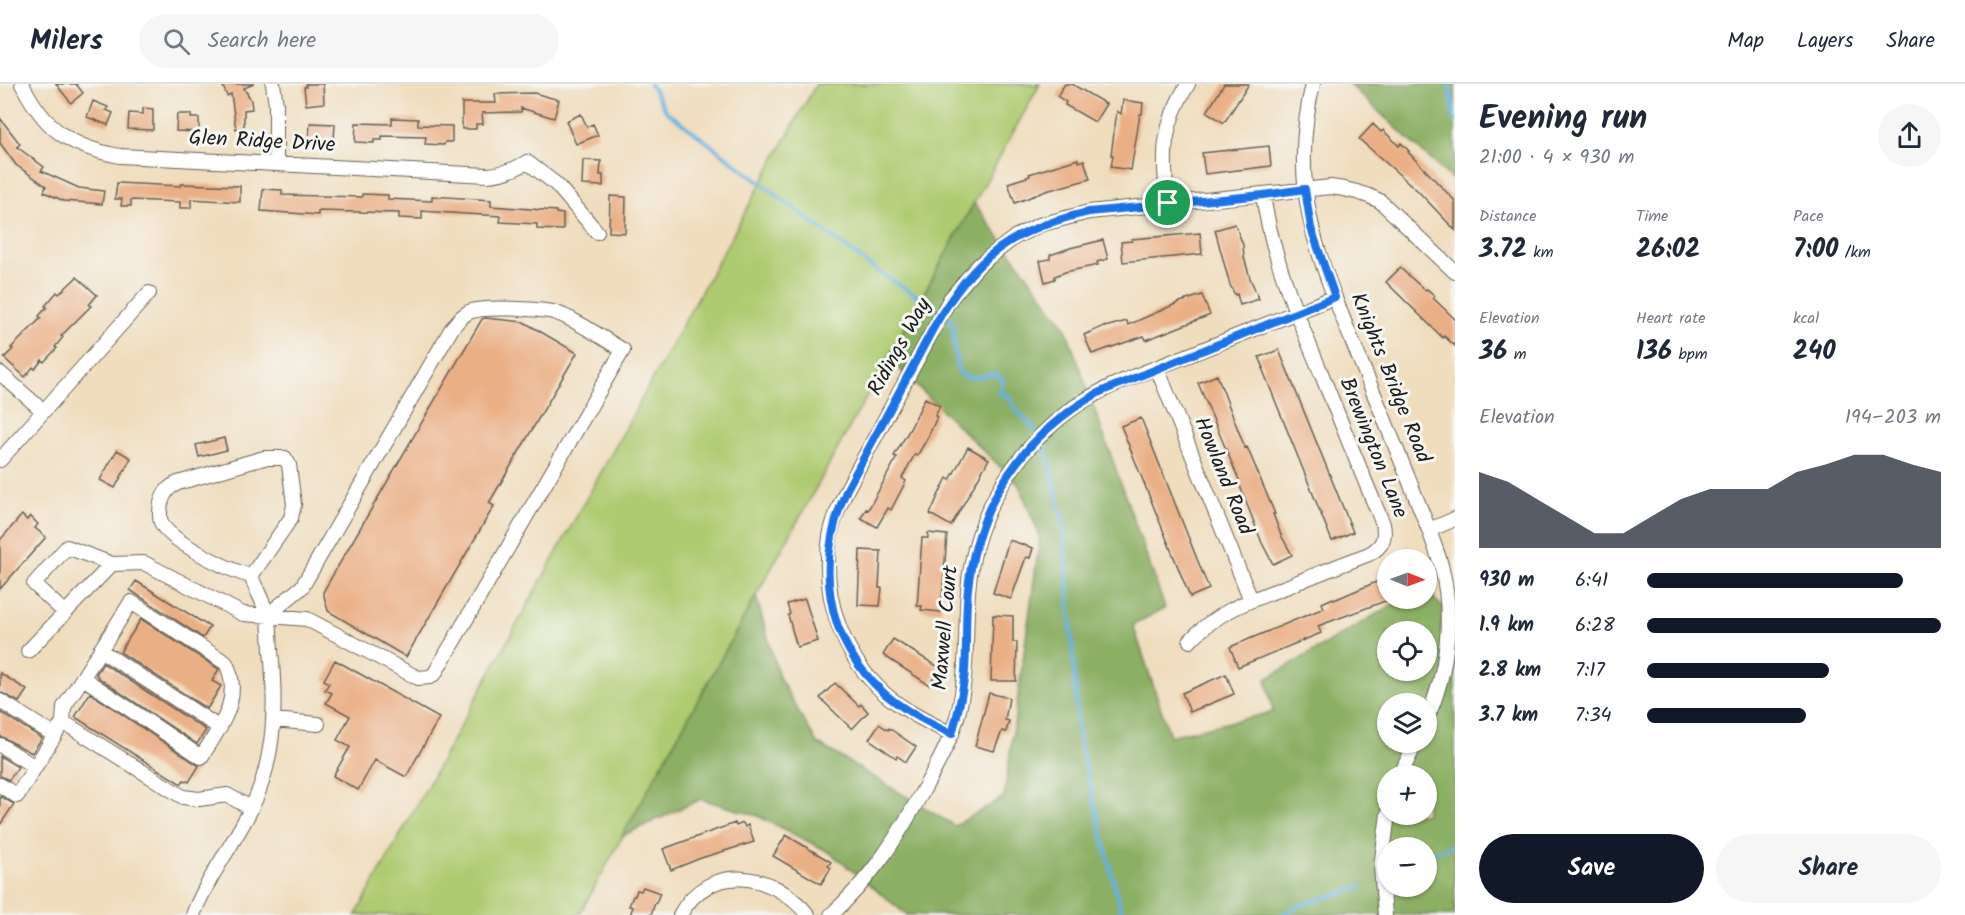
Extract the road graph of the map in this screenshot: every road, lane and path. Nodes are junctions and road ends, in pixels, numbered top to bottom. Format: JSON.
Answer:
{"nodes":[{"id":1,"x":22,"y":84,"type":"edge"},
{"id":2,"x":273,"y":84,"type":"edge"},
{"id":3,"x":1313,"y":84,"type":"edge"},
{"id":4,"x":1181,"y":86,"type":"edge"},
{"id":5,"x":276,"y":164,"type":"junction"},
{"id":6,"x":1305,"y":189,"type":"junction"},
{"id":7,"x":1263,"y":195,"type":"junction"},
{"id":8,"x":1168,"y":203,"type":"junction"},
{"id":9,"x":597,"y":232,"type":"dead end"},
{"id":10,"x":1455,"y":272,"type":"edge"},
{"id":11,"x":149,"y":292,"type":"dead end"},
{"id":12,"x":1335,"y":297,"type":"junction"},
{"id":13,"x":1296,"y":313,"type":"junction"},
{"id":14,"x":1157,"y":368,"type":"junction"},
{"id":15,"x":0,"y":373,"type":"edge"},
{"id":16,"x":43,"y":411,"type":"junction"},
{"id":17,"x":0,"y":460,"type":"edge"},
{"id":18,"x":1455,"y":519,"type":"edge"},
{"id":19,"x":1429,"y":530,"type":"junction"},
{"id":20,"x":112,"y":564,"type":"junction"},
{"id":21,"x":251,"y":576,"type":"junction"},
{"id":22,"x":1251,"y":600,"type":"junction"},
{"id":23,"x":64,"y":612,"type":"junction"},
{"id":24,"x":268,"y":615,"type":"junction"},
{"id":25,"x":1190,"y":641,"type":"dead end"},
{"id":26,"x":100,"y":650,"type":"junction"},
{"id":27,"x":28,"y":651,"type":"dead end"},
{"id":28,"x":83,"y":678,"type":"junction"},
{"id":29,"x":1437,"y":693,"type":"edge"},
{"id":30,"x":0,"y":701,"type":"edge"},
{"id":31,"x":274,"y":720,"type":"junction"},
{"id":32,"x":63,"y":722,"type":"junction"},
{"id":33,"x":318,"y":724,"type":"dead end"},
{"id":34,"x":220,"y":728,"type":"junction"},
{"id":35,"x":952,"y":734,"type":"junction"},
{"id":36,"x":54,"y":735,"type":"junction"},
{"id":37,"x":0,"y":745,"type":"edge"},
{"id":38,"x":35,"y":767,"type":"junction"},
{"id":39,"x":0,"y":785,"type":"edge"},
{"id":40,"x":251,"y":808,"type":"junction"},
{"id":41,"x":1387,"y":825,"type":"edge"},
{"id":42,"x":193,"y":915,"type":"edge"},
{"id":43,"x":680,"y":915,"type":"edge"},
{"id":44,"x":808,"y":915,"type":"edge"},
{"id":45,"x":831,"y":915,"type":"edge"},
{"id":46,"x":1385,"y":915,"type":"edge"}],
"edges":[{"from":1,"to":5,"type":"street","name":"Glen Ridge Drive"},
{"from":2,"to":5,"type":"street"},
{"from":3,"to":6,"type":"street","name":"Knights Bridge Road"},
{"from":4,"to":8,"type":"street"},
{"from":5,"to":9,"type":"street","name":"Glen Ridge Drive"},
{"from":6,"to":7,"type":"street","name":"Ridings Way"},
{"from":6,"to":10,"type":"street","name":"Ridings Way"},
{"from":6,"to":12,"type":"street","name":"Knights Bridge Road"},
{"from":7,"to":8,"type":"street","name":"Ridings Way"},
{"from":7,"to":13,"type":"street","name":"Brewington Lane"},
{"from":8,"to":35,"type":"street","name":"Ridings Way"},
{"from":11,"to":16,"type":"street"},
{"from":12,"to":13,"type":"street","name":"Maxwell Court"},
{"from":12,"to":19,"type":"street","name":"Knights Bridge Road"},
{"from":13,"to":14,"type":"street","name":"Maxwell Court"},
{"from":13,"to":22,"type":"street","name":"Brewington Lane"},
{"from":14,"to":22,"type":"street","name":"Howland Road"},
{"from":14,"to":35,"type":"street","name":"Maxwell Court"},
{"from":15,"to":16,"type":"street"},
{"from":16,"to":17,"type":"street"},
{"from":18,"to":19,"type":"street"},
{"from":19,"to":29,"type":"street","name":"Knights Bridge Road"},
{"from":20,"to":23,"type":"street"},
{"from":20,"to":23,"type":"street"},
{"from":20,"to":24,"type":"street"},
{"from":21,"to":21,"type":"street"},
{"from":21,"to":24,"type":"street"},
{"from":22,"to":25,"type":"street","name":"Brewington Lane"},
{"from":23,"to":27,"type":"street"},
{"from":24,"to":24,"type":"street"},
{"from":24,"to":31,"type":"street"},
{"from":26,"to":28,"type":"street"},
{"from":26,"to":34,"type":"street"},
{"from":26,"to":34,"type":"street"},
{"from":28,"to":32,"type":"street"},
{"from":28,"to":34,"type":"street"},
{"from":30,"to":36,"type":"street"},
{"from":31,"to":33,"type":"street"},
{"from":31,"to":40,"type":"street"},
{"from":32,"to":36,"type":"street"},
{"from":32,"to":40,"type":"street"},
{"from":35,"to":45,"type":"street","name":"Maxwell Court"},
{"from":36,"to":38,"type":"street"},
{"from":37,"to":38,"type":"street"},
{"from":38,"to":39,"type":"street"},
{"from":40,"to":42,"type":"street"},
{"from":41,"to":46,"type":"street"},
{"from":43,"to":44,"type":"street"}]}
